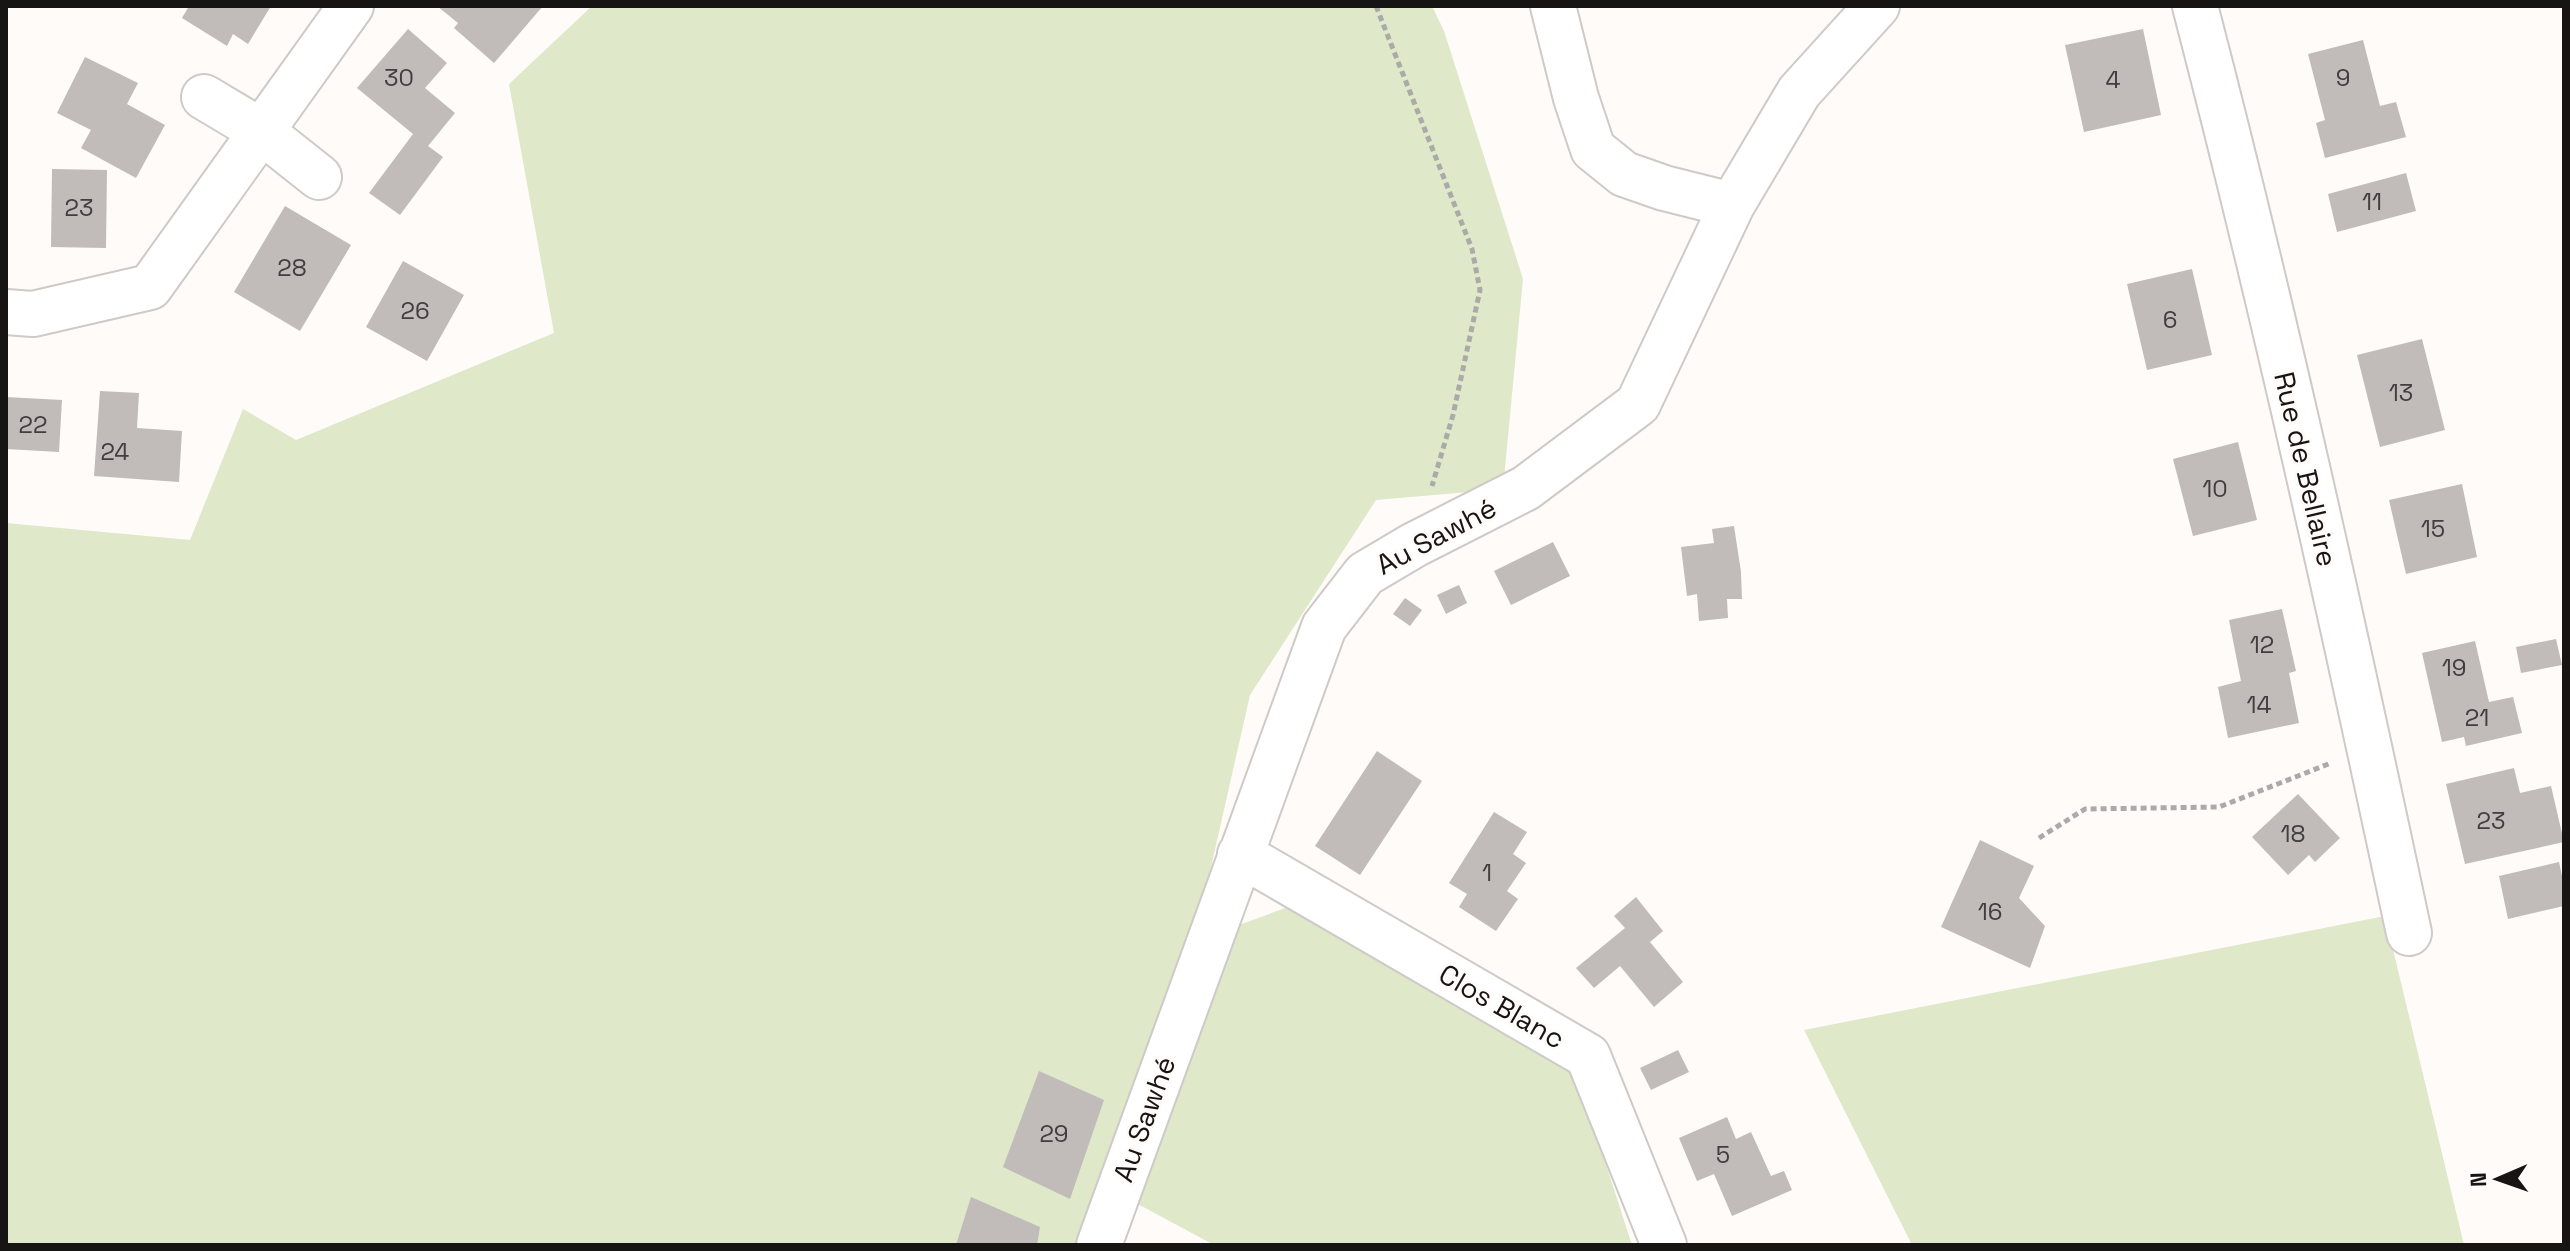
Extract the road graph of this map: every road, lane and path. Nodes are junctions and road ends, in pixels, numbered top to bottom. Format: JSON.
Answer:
{"nodes":[{"id":1,"x":351,"y":6,"type":"edge"},
{"id":2,"x":1376,"y":6,"type":"edge"},
{"id":3,"x":1553,"y":6,"type":"edge"},
{"id":4,"x":1877,"y":6,"type":"edge"},
{"id":5,"x":2195,"y":6,"type":"edge"},
{"id":6,"x":204,"y":97,"type":"dead end"},
{"id":7,"x":261,"y":131,"type":"junction"},
{"id":8,"x":319,"y":177,"type":"dead end"},
{"id":9,"x":1732,"y":205,"type":"junction"},
{"id":10,"x":6,"y":312,"type":"edge"},
{"id":11,"x":1414,"y":545,"type":"junction"},
{"id":12,"x":2369,"y":748,"type":"junction"},
{"id":13,"x":2039,"y":838,"type":"dead end"},
{"id":14,"x":1240,"y":854,"type":"junction"},
{"id":15,"x":2409,"y":933,"type":"dead end"},
{"id":16,"x":1099,"y":1245,"type":"edge"},
{"id":17,"x":1664,"y":1245,"type":"edge"}],
"edges":[{"from":1,"to":7,"type":"street"},
{"from":2,"to":11,"type":"path"},
{"from":3,"to":9,"type":"street"},
{"from":4,"to":9,"type":"street","name":"Au Sawhé"},
{"from":5,"to":12,"type":"street","name":"Rue de Bellaire"},
{"from":6,"to":7,"type":"street"},
{"from":7,"to":8,"type":"street"},
{"from":7,"to":10,"type":"street"},
{"from":9,"to":11,"type":"street","name":"Au Sawhé"},
{"from":11,"to":14,"type":"street","name":"Au Sawhé"},
{"from":12,"to":13,"type":"path"},
{"from":12,"to":15,"type":"street","name":"Rue de Bellaire"},
{"from":14,"to":16,"type":"street","name":"Au Sawhé"},
{"from":14,"to":17,"type":"street","name":"Clos Blanc"}]}
